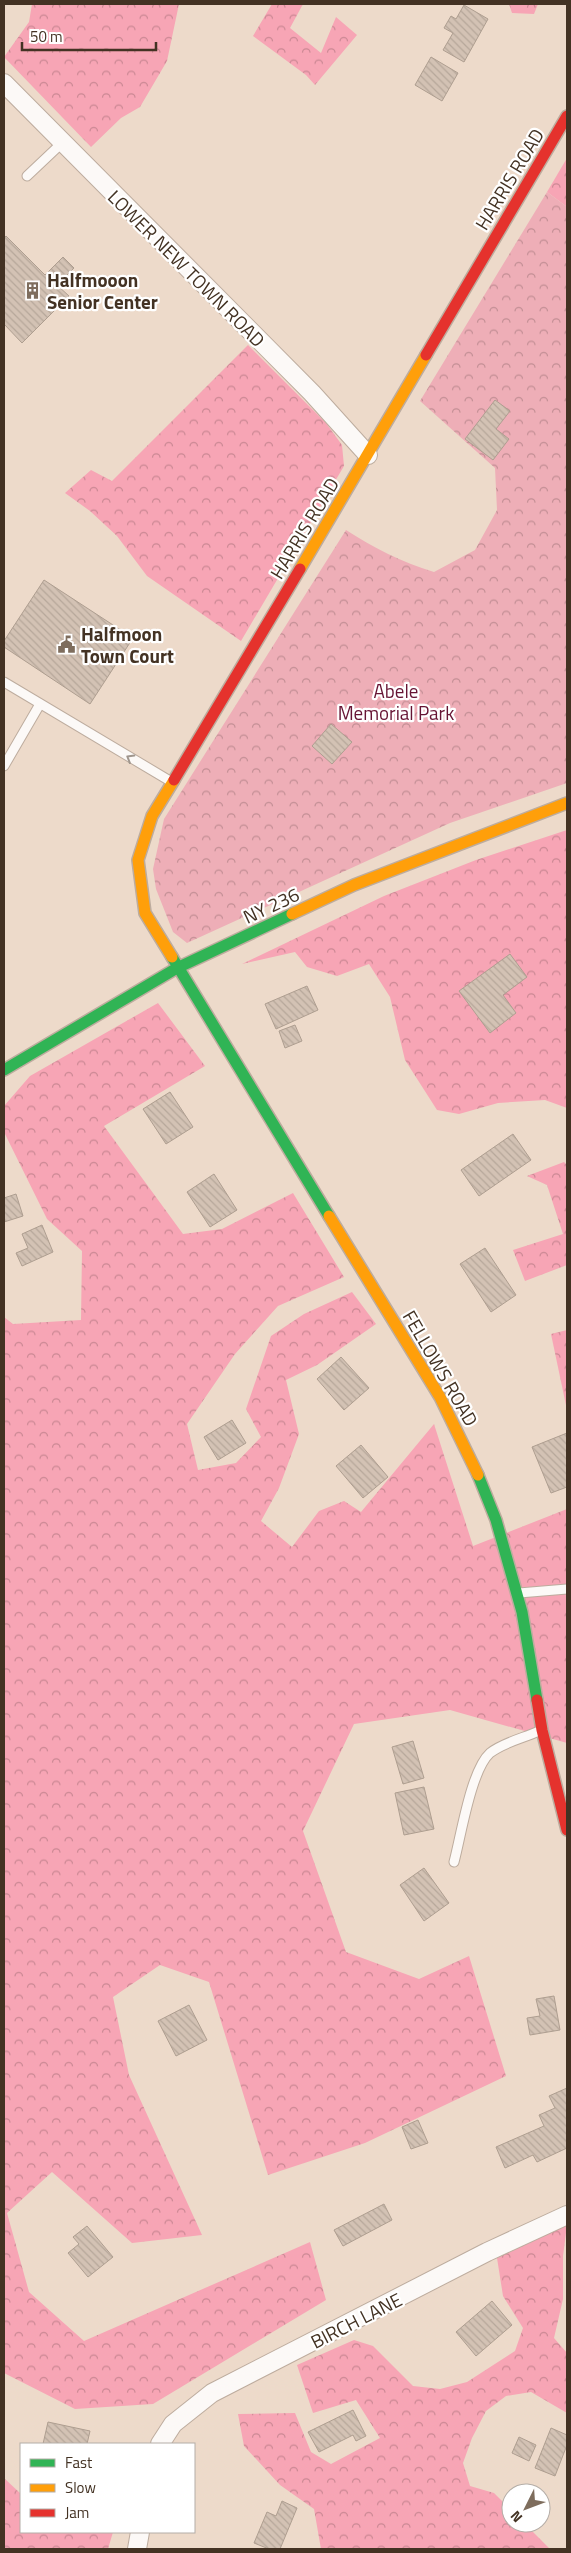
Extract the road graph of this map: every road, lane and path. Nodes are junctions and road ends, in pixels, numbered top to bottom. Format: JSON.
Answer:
{"nodes":[{"id":1,"x":4,"y":83,"type":"edge"},
{"id":2,"x":567,"y":116,"type":"edge"},
{"id":3,"x":63,"y":142,"type":"junction"},
{"id":4,"x":27,"y":176,"type":"dead end"},
{"id":5,"x":368,"y":456,"type":"junction"},
{"id":6,"x":4,"y":682,"type":"edge"},
{"id":7,"x":40,"y":704,"type":"junction"},
{"id":8,"x":4,"y":766,"type":"edge"},
{"id":9,"x":172,"y":782,"type":"junction"},
{"id":10,"x":567,"y":803,"type":"edge"},
{"id":11,"x":177,"y":968,"type":"junction"},
{"id":12,"x":4,"y":1070,"type":"edge"},
{"id":13,"x":567,"y":1590,"type":"edge"},
{"id":14,"x":516,"y":1593,"type":"junction"},
{"id":15,"x":542,"y":1730,"type":"junction"},
{"id":16,"x":567,"y":1830,"type":"edge"},
{"id":17,"x":454,"y":1862,"type":"dead end"},
{"id":18,"x":567,"y":2215,"type":"edge"},
{"id":19,"x":161,"y":2443,"type":"edge"},
{"id":20,"x":140,"y":2533,"type":"edge"},
{"id":21,"x":137,"y":2549,"type":"edge"}],
"edges":[{"from":1,"to":3,"type":"street","name":"LOWER NEW TOWN ROAD"},
{"from":2,"to":5,"type":"street","name":"HARRIS ROAD"},
{"from":3,"to":4,"type":"lane"},
{"from":3,"to":5,"type":"street","name":"LOWER NEW TOWN ROAD"},
{"from":5,"to":9,"type":"street","name":"HARRIS ROAD"},
{"from":6,"to":7,"type":"lane"},
{"from":7,"to":8,"type":"lane"},
{"from":9,"to":7,"type":"lane","one_way":true},
{"from":9,"to":11,"type":"street","name":"HARRIS ROAD"},
{"from":10,"to":11,"type":"street","name":"NY 236","number":"NY 236"},
{"from":11,"to":12,"type":"street","name":"NY 236","number":"NY 236"},
{"from":11,"to":14,"type":"street","name":"FELLOWS ROAD"},
{"from":13,"to":14,"type":"lane"},
{"from":14,"to":15,"type":"street","name":"FELLOWS ROAD"},
{"from":15,"to":16,"type":"street","name":"FELLOWS ROAD"},
{"from":15,"to":17,"type":"lane"},
{"from":18,"to":19,"type":"street","name":"BIRCH LANE"},
{"from":20,"to":21,"type":"street"}]}
